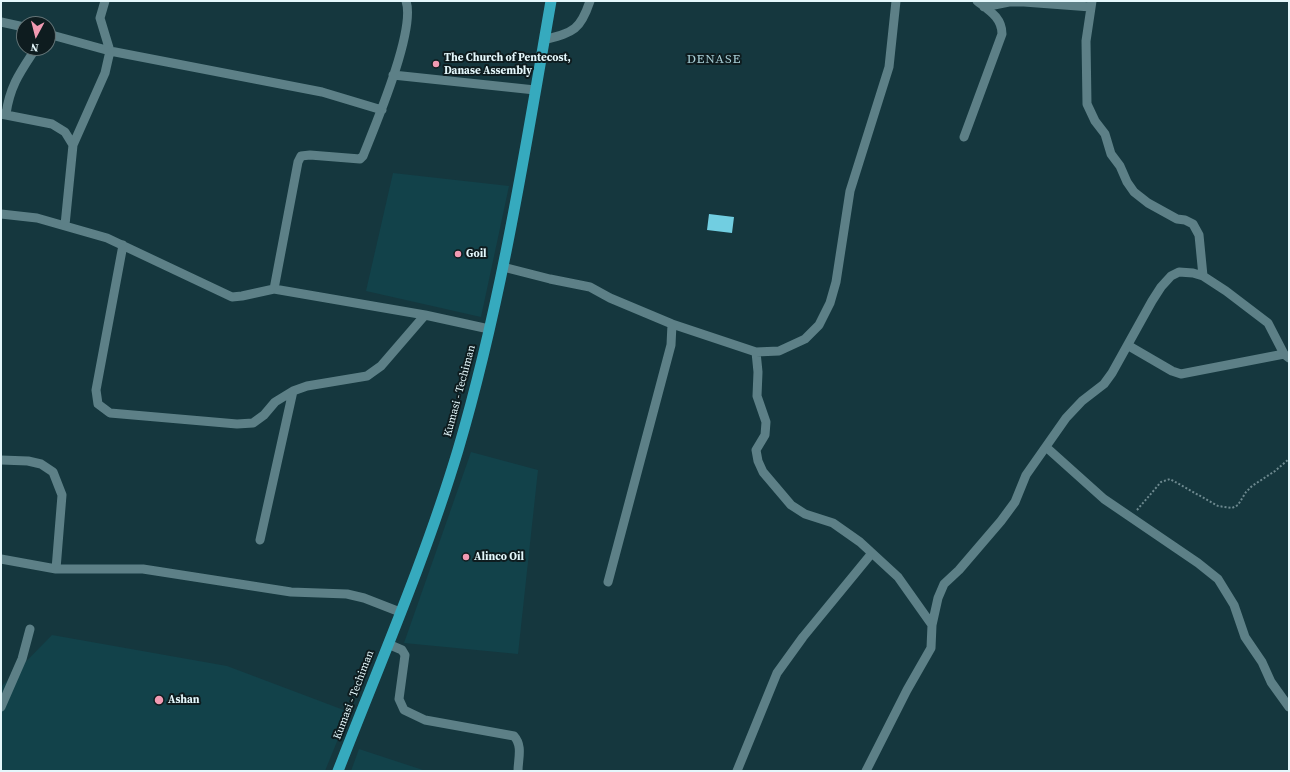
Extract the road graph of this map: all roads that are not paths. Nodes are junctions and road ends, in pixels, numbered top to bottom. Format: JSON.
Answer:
{"nodes":[{"id":1,"x":406,"y":1,"type":"edge"},
{"id":2,"x":551,"y":1,"type":"edge"},
{"id":3,"x":590,"y":1,"type":"edge"},
{"id":4,"x":896,"y":1,"type":"edge"},
{"id":5,"x":1009,"y":1,"type":"edge"},
{"id":6,"x":103,"y":2,"type":"edge"},
{"id":7,"x":981,"y":4,"type":"edge"},
{"id":8,"x":1091,"y":4,"type":"edge"},
{"id":9,"x":1,"y":22,"type":"edge"},
{"id":10,"x":16,"y":25,"type":"edge"},
{"id":11,"x":56,"y":36,"type":"edge"},
{"id":12,"x":544,"y":40,"type":"junction"},
{"id":13,"x":110,"y":51,"type":"junction"},
{"id":14,"x":30,"y":56,"type":"edge"},
{"id":15,"x":394,"y":75,"type":"junction"},
{"id":16,"x":535,"y":90,"type":"junction"},
{"id":17,"x":382,"y":110,"type":"junction"},
{"id":18,"x":4,"y":114,"type":"edge"},
{"id":19,"x":964,"y":137,"type":"dead end"},
{"id":20,"x":72,"y":145,"type":"junction"},
{"id":21,"x":1,"y":214,"type":"edge"},
{"id":22,"x":65,"y":225,"type":"junction"},
{"id":23,"x":123,"y":245,"type":"junction"},
{"id":24,"x":503,"y":266,"type":"junction"},
{"id":25,"x":1203,"y":276,"type":"junction"},
{"id":26,"x":274,"y":289,"type":"junction"},
{"id":27,"x":425,"y":315,"type":"junction"},
{"id":28,"x":672,"y":324,"type":"junction"},
{"id":29,"x":489,"y":329,"type":"junction"},
{"id":30,"x":1128,"y":346,"type":"junction"},
{"id":31,"x":756,"y":352,"type":"junction"},
{"id":32,"x":1286,"y":356,"type":"edge"},
{"id":33,"x":293,"y":391,"type":"junction"},
{"id":34,"x":1046,"y":447,"type":"junction"},
{"id":35,"x":1,"y":460,"type":"edge"},
{"id":36,"x":260,"y":540,"type":"dead end"},
{"id":37,"x":872,"y":553,"type":"junction"},
{"id":38,"x":1,"y":559,"type":"edge"},
{"id":39,"x":56,"y":569,"type":"junction"},
{"id":40,"x":608,"y":582,"type":"dead end"},
{"id":41,"x":400,"y":612,"type":"junction"},
{"id":42,"x":932,"y":625,"type":"junction"},
{"id":43,"x":30,"y":629,"type":"dead end"},
{"id":44,"x":388,"y":644,"type":"junction"},
{"id":45,"x":1,"y":707,"type":"edge"},
{"id":46,"x":1289,"y":707,"type":"edge"},
{"id":47,"x":338,"y":771,"type":"edge"},
{"id":48,"x":518,"y":771,"type":"edge"},
{"id":49,"x":737,"y":771,"type":"edge"},
{"id":50,"x":866,"y":771,"type":"edge"}],
"edges":[{"from":1,"to":15,"type":"street"},
{"from":2,"to":12,"type":"highway","name":"Kumasi - Techiman"},
{"from":3,"to":12,"type":"street"},
{"from":4,"to":31,"type":"street"},
{"from":5,"to":7,"type":"street"},
{"from":5,"to":8,"type":"street"},
{"from":6,"to":13,"type":"street"},
{"from":7,"to":19,"type":"street"},
{"from":8,"to":25,"type":"street"},
{"from":9,"to":10,"type":"street"},
{"from":11,"to":13,"type":"street"},
{"from":12,"to":16,"type":"highway","name":"Kumasi - Techiman"},
{"from":13,"to":17,"type":"street"},
{"from":13,"to":20,"type":"street"},
{"from":14,"to":18,"type":"street"},
{"from":15,"to":16,"type":"street"},
{"from":15,"to":17,"type":"street"},
{"from":16,"to":24,"type":"highway","name":"Kumasi - Techiman"},
{"from":17,"to":26,"type":"street"},
{"from":18,"to":20,"type":"street"},
{"from":20,"to":22,"type":"street"},
{"from":21,"to":22,"type":"street"},
{"from":22,"to":23,"type":"street"},
{"from":23,"to":26,"type":"street"},
{"from":23,"to":33,"type":"street"},
{"from":24,"to":28,"type":"street"},
{"from":24,"to":29,"type":"highway","name":"Kumasi - Techiman"},
{"from":25,"to":30,"type":"street"},
{"from":25,"to":32,"type":"street"},
{"from":26,"to":27,"type":"street"},
{"from":27,"to":29,"type":"street"},
{"from":27,"to":33,"type":"street"},
{"from":28,"to":31,"type":"street"},
{"from":28,"to":40,"type":"street"},
{"from":29,"to":41,"type":"highway","name":"Kumasi - Techiman"},
{"from":30,"to":32,"type":"street"},
{"from":30,"to":34,"type":"street"},
{"from":31,"to":37,"type":"street"},
{"from":33,"to":36,"type":"street"},
{"from":34,"to":42,"type":"street"},
{"from":34,"to":46,"type":"street"},
{"from":35,"to":39,"type":"street"},
{"from":37,"to":42,"type":"street"},
{"from":37,"to":49,"type":"street"},
{"from":38,"to":39,"type":"street"},
{"from":39,"to":41,"type":"street"},
{"from":41,"to":44,"type":"highway","name":"Kumasi - Techiman"},
{"from":42,"to":50,"type":"street"},
{"from":43,"to":45,"type":"street"},
{"from":44,"to":47,"type":"highway","name":"Kumasi - Techiman"},
{"from":44,"to":48,"type":"street"}]}
